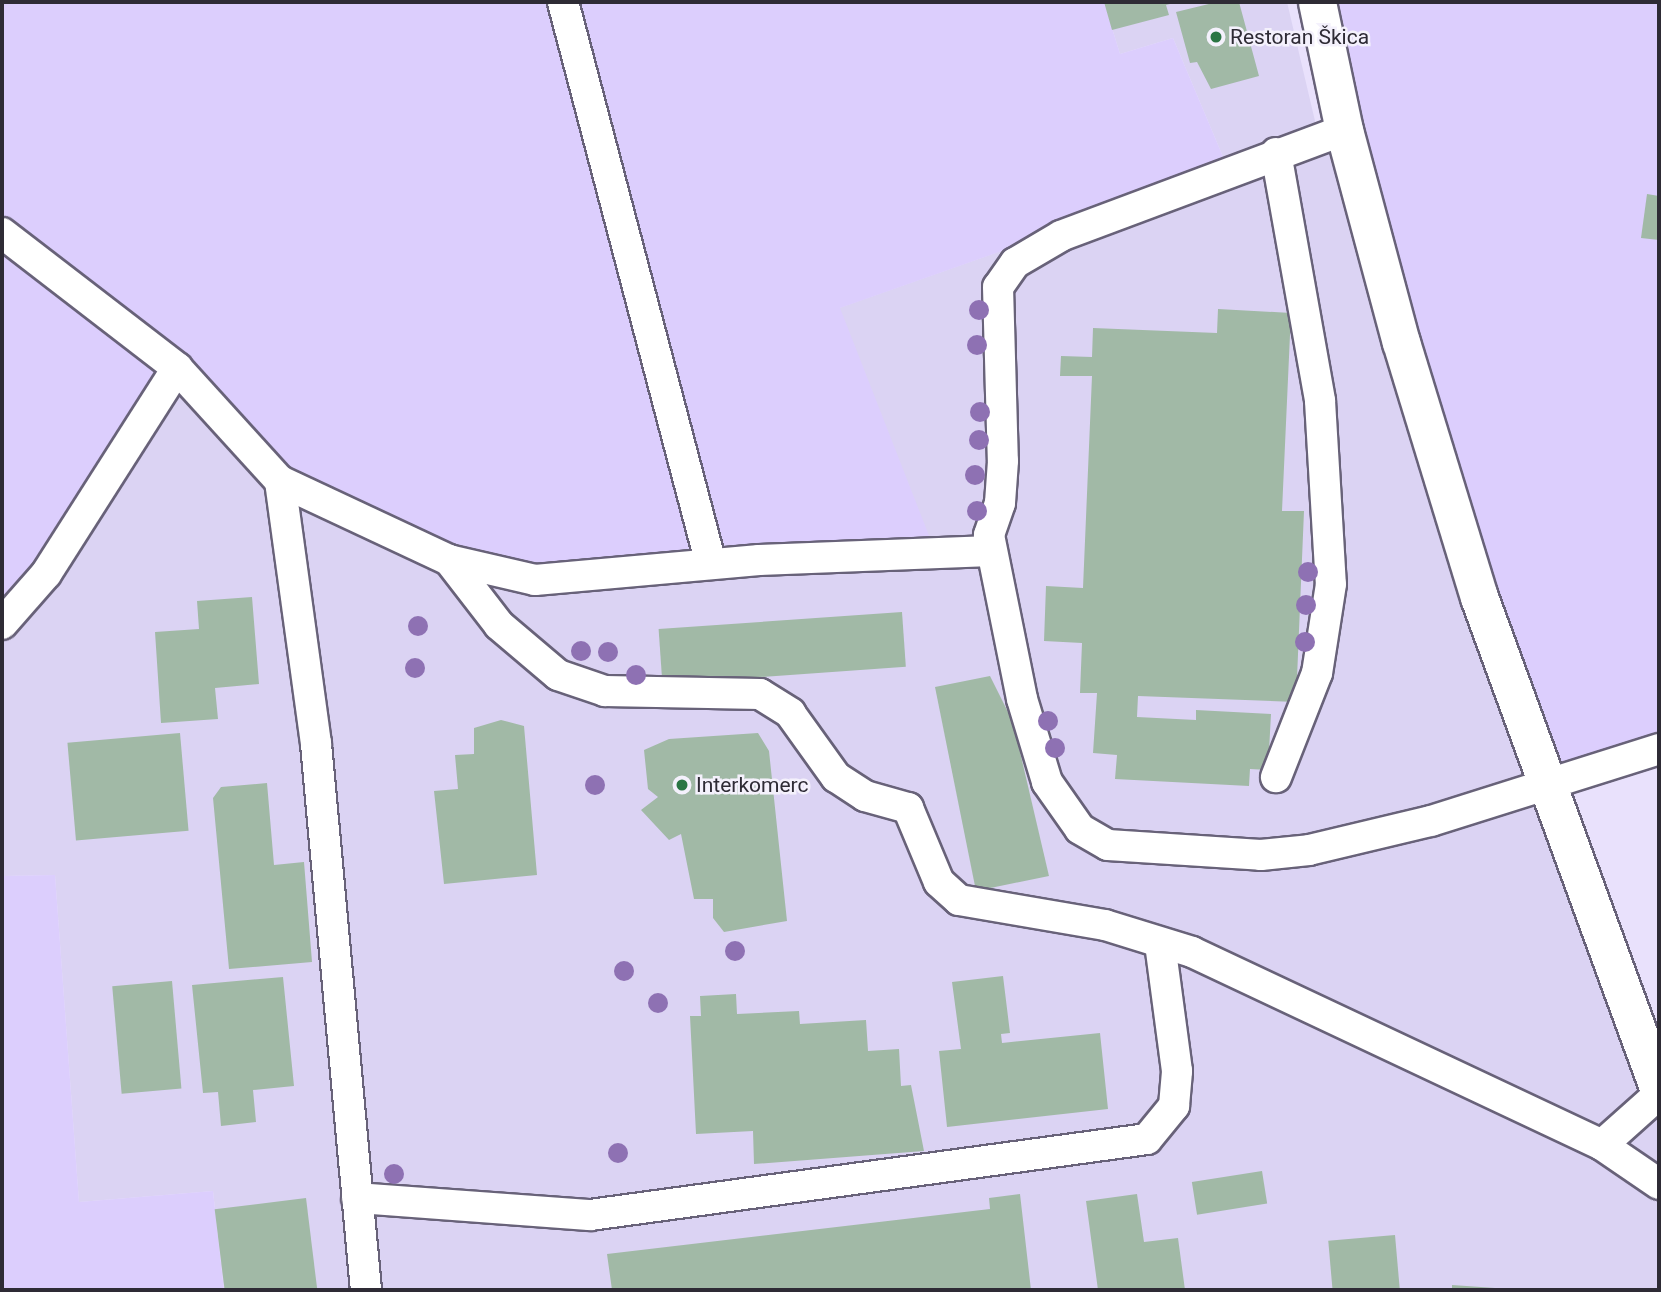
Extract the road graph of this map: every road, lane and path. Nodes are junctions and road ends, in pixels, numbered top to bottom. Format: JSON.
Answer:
{"nodes":[{"id":1,"x":563,"y":2,"type":"edge"},
{"id":2,"x":1317,"y":2,"type":"edge"},
{"id":3,"x":1344,"y":130,"type":"junction"},
{"id":4,"x":1276,"y":153,"type":"junction"},
{"id":5,"x":2,"y":233,"type":"edge"},
{"id":6,"x":177,"y":368,"type":"junction"},
{"id":7,"x":280,"y":481,"type":"junction"},
{"id":8,"x":991,"y":551,"type":"junction"},
{"id":9,"x":449,"y":560,"type":"junction"},
{"id":10,"x":711,"y":564,"type":"junction"},
{"id":11,"x":2,"y":624,"type":"edge"},
{"id":12,"x":1659,"y":749,"type":"edge"},
{"id":13,"x":1276,"y":777,"type":"dead end"},
{"id":14,"x":1551,"y":786,"type":"junction"},
{"id":15,"x":1160,"y":943,"type":"junction"},
{"id":16,"x":1659,"y":1092,"type":"edge"},
{"id":17,"x":1602,"y":1145,"type":"junction"},
{"id":18,"x":1659,"y":1184,"type":"edge"},
{"id":19,"x":357,"y":1198,"type":"junction"},
{"id":20,"x":366,"y":1290,"type":"edge"}],
"edges":[{"from":1,"to":10,"type":"street"},
{"from":2,"to":3,"type":"main road"},
{"from":3,"to":4,"type":"street"},
{"from":3,"to":14,"type":"main road"},
{"from":4,"to":8,"type":"street"},
{"from":4,"to":13,"type":"street"},
{"from":5,"to":6,"type":"street"},
{"from":6,"to":7,"type":"street"},
{"from":6,"to":11,"type":"street"},
{"from":7,"to":9,"type":"street"},
{"from":7,"to":19,"type":"street"},
{"from":8,"to":10,"type":"street"},
{"from":8,"to":14,"type":"street"},
{"from":9,"to":10,"type":"street"},
{"from":9,"to":15,"type":"street"},
{"from":12,"to":14,"type":"street"},
{"from":14,"to":16,"type":"main road"},
{"from":15,"to":17,"type":"street"},
{"from":15,"to":19,"type":"street"},
{"from":16,"to":17,"type":"street"},
{"from":17,"to":18,"type":"street"},
{"from":19,"to":20,"type":"street"}]}
